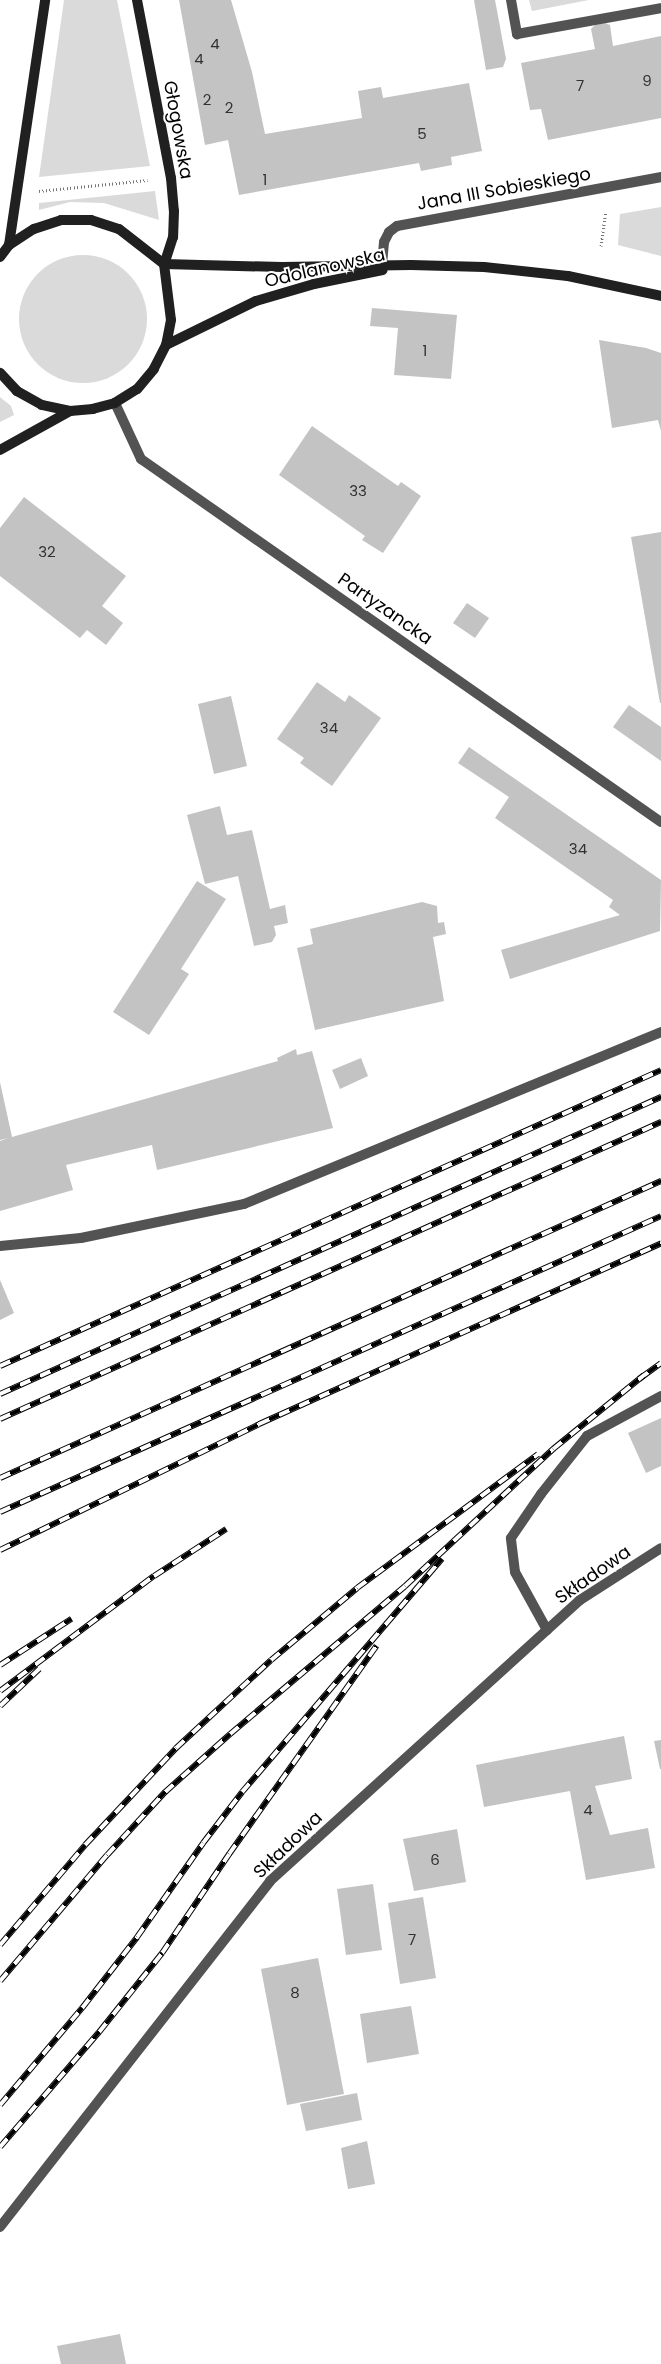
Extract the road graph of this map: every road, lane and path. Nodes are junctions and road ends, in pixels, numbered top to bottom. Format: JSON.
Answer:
{"nodes":[{"id":1,"x":45,"y":0,"type":"edge"},
{"id":2,"x":137,"y":0,"type":"edge"},
{"id":3,"x":511,"y":0,"type":"edge"},
{"id":4,"x":661,"y":8,"type":"edge"},
{"id":5,"x":661,"y":176,"type":"edge"},
{"id":6,"x":170,"y":178,"type":"junction"},
{"id":7,"x":610,"y":186,"type":"junction"},
{"id":8,"x":16,"y":194,"type":"junction"},
{"id":9,"x":10,"y":245,"type":"junction"},
{"id":10,"x":601,"y":246,"type":"dead end"},
{"id":11,"x":0,"y":257,"type":"edge"},
{"id":12,"x":164,"y":264,"type":"junction"},
{"id":13,"x":411,"y":265,"type":"junction"},
{"id":14,"x":382,"y":266,"type":"junction"},
{"id":15,"x":661,"y":296,"type":"edge"},
{"id":16,"x":166,"y":346,"type":"junction"},
{"id":17,"x":0,"y":373,"type":"edge"},
{"id":18,"x":115,"y":403,"type":"junction"},
{"id":19,"x":70,"y":411,"type":"junction"},
{"id":20,"x":0,"y":450,"type":"edge"},
{"id":21,"x":661,"y":822,"type":"edge"},
{"id":22,"x":661,"y":1032,"type":"edge"},
{"id":23,"x":0,"y":1246,"type":"edge"},
{"id":24,"x":661,"y":1396,"type":"edge"},
{"id":25,"x":661,"y":1548,"type":"edge"},
{"id":26,"x":547,"y":1630,"type":"junction"},
{"id":27,"x":0,"y":2227,"type":"edge"}],
"edges":[{"from":1,"to":8,"type":"main road"},
{"from":2,"to":6,"type":"main road","name":"Głogowska"},
{"from":3,"to":4,"type":"street"},
{"from":5,"to":7,"type":"street","name":"Jana III Sobieskiego"},
{"from":6,"to":8,"type":"path"},
{"from":6,"to":12,"type":"main road","name":"Głogowska"},
{"from":7,"to":10,"type":"path"},
{"from":7,"to":14,"type":"street","name":"Jana III Sobieskiego"},
{"from":8,"to":9,"type":"main road"},
{"from":9,"to":11,"type":"main road"},
{"from":9,"to":12,"type":"main road"},
{"from":12,"to":14,"type":"main road","name":"Odolanowska"},
{"from":12,"to":16,"type":"main road"},
{"from":13,"to":14,"type":"main road","name":"Odolanowska"},
{"from":13,"to":15,"type":"main road","name":"Odolanowska"},
{"from":13,"to":16,"type":"main road","name":"Odolanowska"},
{"from":16,"to":18,"type":"main road"},
{"from":17,"to":19,"type":"main road"},
{"from":18,"to":19,"type":"main road"},
{"from":18,"to":21,"type":"street","name":"Partyzancka"},
{"from":19,"to":20,"type":"main road"},
{"from":22,"to":23,"type":"street"},
{"from":24,"to":26,"type":"street"},
{"from":25,"to":26,"type":"street","name":"Składowa"},
{"from":26,"to":27,"type":"street","name":"Składowa"}]}
